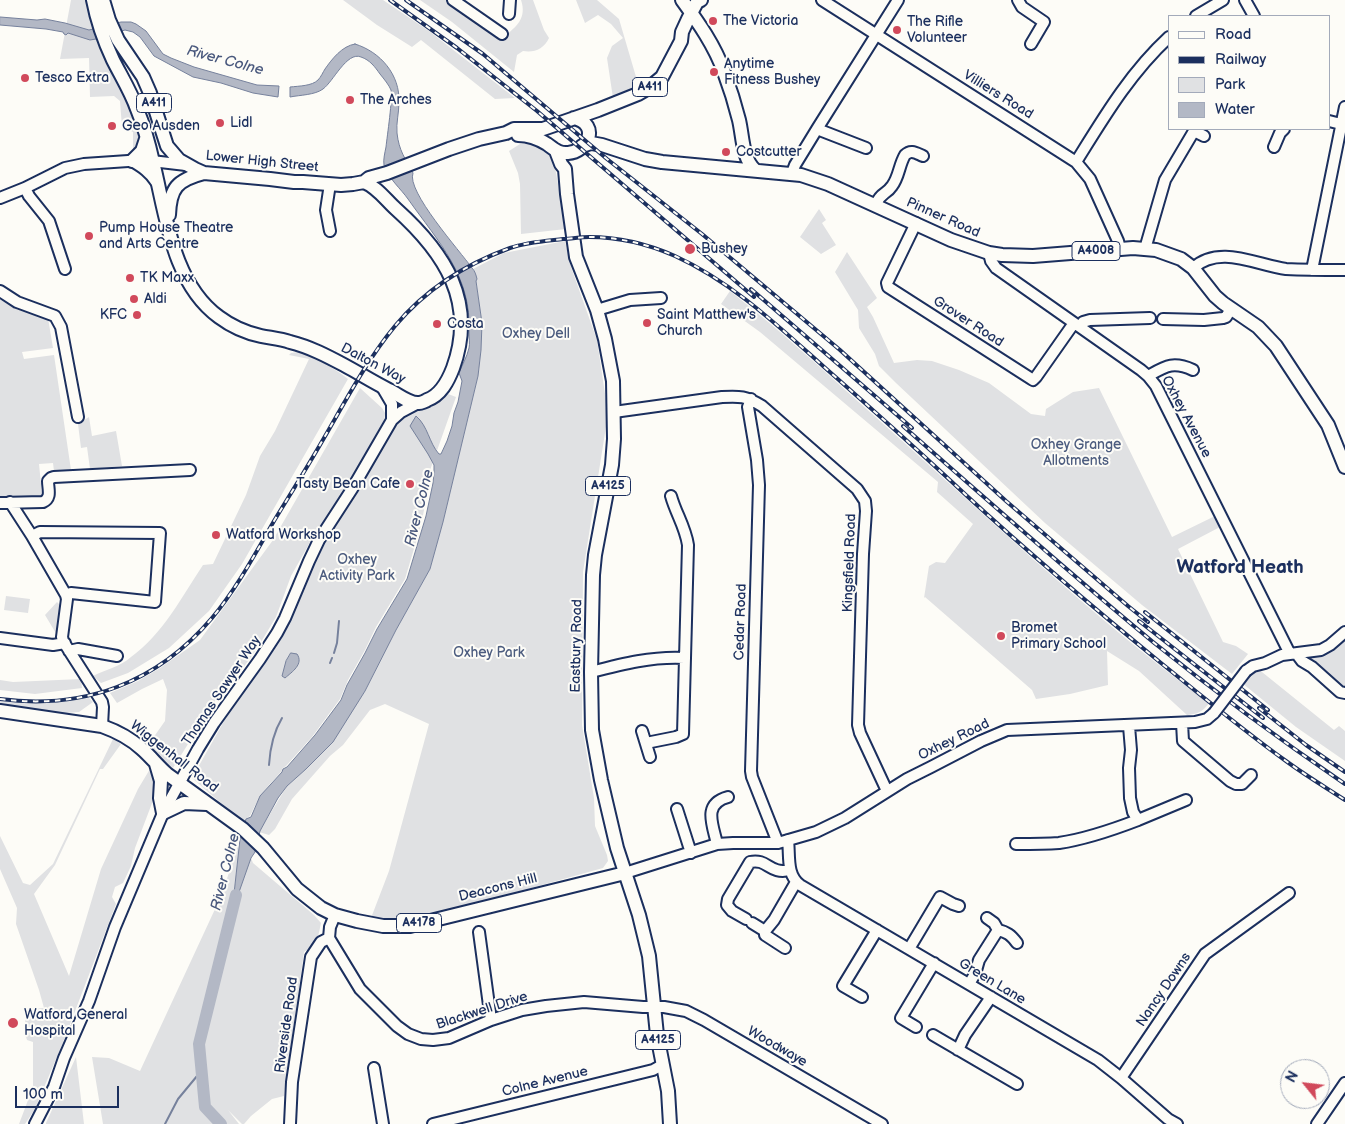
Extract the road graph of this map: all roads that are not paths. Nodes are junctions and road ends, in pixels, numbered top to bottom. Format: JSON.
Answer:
{"nodes":[{"id":1,"x":93,"y":0,"type":"edge"},
{"id":2,"x":103,"y":0,"type":"edge"},
{"id":3,"x":452,"y":0,"type":"edge"},
{"id":4,"x":510,"y":0,"type":"edge"},
{"id":5,"x":682,"y":0,"type":"edge"},
{"id":6,"x":701,"y":0,"type":"edge"},
{"id":7,"x":822,"y":0,"type":"edge"},
{"id":8,"x":898,"y":0,"type":"edge"},
{"id":9,"x":1018,"y":0,"type":"edge"},
{"id":10,"x":1223,"y":0,"type":"edge"},
{"id":11,"x":1245,"y":0,"type":"edge"},
{"id":12,"x":509,"y":14,"type":"dead end"},
{"id":13,"x":1198,"y":15,"type":"edge"},
{"id":14,"x":1253,"y":15,"type":"edge"},
{"id":15,"x":694,"y":16,"type":"junction"},
{"id":16,"x":104,"y":22,"type":"junction"},
{"id":17,"x":502,"y":34,"type":"dead end"},
{"id":18,"x":876,"y":35,"type":"junction"},
{"id":19,"x":707,"y":37,"type":"junction"},
{"id":20,"x":1168,"y":38,"type":"edge"},
{"id":21,"x":681,"y":41,"type":"junction"},
{"id":22,"x":112,"y":43,"type":"junction"},
{"id":23,"x":1031,"y":44,"type":"dead end"},
{"id":24,"x":1345,"y":107,"type":"edge"},
{"id":25,"x":598,"y":110,"type":"junction"},
{"id":26,"x":574,"y":118,"type":"junction"},
{"id":27,"x":1330,"y":121,"type":"edge"},
{"id":28,"x":1341,"y":124,"type":"junction"},
{"id":29,"x":551,"y":126,"type":"junction"},
{"id":30,"x":817,"y":129,"type":"junction"},
{"id":31,"x":1283,"y":130,"type":"edge"},
{"id":32,"x":506,"y":133,"type":"junction"},
{"id":33,"x":1204,"y":136,"type":"dead end"},
{"id":34,"x":147,"y":137,"type":"junction"},
{"id":35,"x":602,"y":144,"type":"junction"},
{"id":36,"x":1274,"y":147,"type":"dead end"},
{"id":37,"x":552,"y":148,"type":"junction"},
{"id":38,"x":866,"y":148,"type":"dead end"},
{"id":39,"x":579,"y":149,"type":"junction"},
{"id":40,"x":745,"y":151,"type":"junction"},
{"id":41,"x":923,"y":156,"type":"dead end"},
{"id":42,"x":1334,"y":159,"type":"junction"},
{"id":43,"x":1345,"y":160,"type":"edge"},
{"id":44,"x":132,"y":161,"type":"junction"},
{"id":45,"x":153,"y":161,"type":"junction"},
{"id":46,"x":1076,"y":162,"type":"junction"},
{"id":47,"x":187,"y":165,"type":"junction"},
{"id":48,"x":734,"y":168,"type":"junction"},
{"id":49,"x":565,"y":169,"type":"junction"},
{"id":50,"x":755,"y":170,"type":"junction"},
{"id":51,"x":204,"y":173,"type":"junction"},
{"id":52,"x":792,"y":173,"type":"junction"},
{"id":53,"x":387,"y":174,"type":"junction"},
{"id":54,"x":364,"y":182,"type":"junction"},
{"id":55,"x":157,"y":184,"type":"junction"},
{"id":56,"x":330,"y":184,"type":"junction"},
{"id":57,"x":25,"y":188,"type":"junction"},
{"id":58,"x":378,"y":191,"type":"junction"},
{"id":59,"x":0,"y":198,"type":"edge"},
{"id":60,"x":876,"y":204,"type":"junction"},
{"id":61,"x":916,"y":223,"type":"junction"},
{"id":62,"x":168,"y":228,"type":"junction"},
{"id":63,"x":330,"y":231,"type":"dead end"},
{"id":64,"x":1120,"y":249,"type":"junction"},
{"id":65,"x":1145,"y":249,"type":"junction"},
{"id":66,"x":989,"y":253,"type":"junction"},
{"id":67,"x":1193,"y":268,"type":"junction"},
{"id":68,"x":65,"y":269,"type":"dead end"},
{"id":69,"x":1312,"y":270,"type":"junction"},
{"id":70,"x":1345,"y":270,"type":"edge"},
{"id":71,"x":0,"y":291,"type":"edge"},
{"id":72,"x":661,"y":298,"type":"dead end"},
{"id":73,"x":1231,"y":309,"type":"junction"},
{"id":74,"x":597,"y":310,"type":"junction"},
{"id":75,"x":1150,"y":318,"type":"dead end"},
{"id":76,"x":1164,"y":319,"type":"dead end"},
{"id":77,"x":1077,"y":325,"type":"junction"},
{"id":78,"x":1193,"y":370,"type":"dead end"},
{"id":79,"x":1148,"y":376,"type":"junction"},
{"id":80,"x":382,"y":387,"type":"junction"},
{"id":81,"x":751,"y":399,"type":"junction"},
{"id":82,"x":418,"y":403,"type":"junction"},
{"id":83,"x":614,"y":412,"type":"junction"},
{"id":84,"x":78,"y":417,"type":"dead end"},
{"id":85,"x":392,"y":420,"type":"junction"},
{"id":86,"x":1345,"y":467,"type":"edge"},
{"id":87,"x":190,"y":470,"type":"dead end"},
{"id":88,"x":671,"y":496,"type":"dead end"},
{"id":89,"x":5,"y":502,"type":"edge"},
{"id":90,"x":32,"y":536,"type":"junction"},
{"id":91,"x":66,"y":594,"type":"junction"},
{"id":92,"x":1345,"y":632,"type":"edge"},
{"id":93,"x":0,"y":638,"type":"edge"},
{"id":94,"x":67,"y":647,"type":"junction"},
{"id":95,"x":1294,"y":653,"type":"junction"},
{"id":96,"x":117,"y":656,"type":"dead end"},
{"id":97,"x":685,"y":658,"type":"junction"},
{"id":98,"x":591,"y":672,"type":"junction"},
{"id":99,"x":1345,"y":693,"type":"edge"},
{"id":100,"x":0,"y":711,"type":"edge"},
{"id":101,"x":1182,"y":723,"type":"junction"},
{"id":102,"x":102,"y":726,"type":"junction"},
{"id":103,"x":1129,"y":726,"type":"junction"},
{"id":104,"x":642,"y":731,"type":"dead end"},
{"id":105,"x":646,"y":743,"type":"junction"},
{"id":106,"x":650,"y":757,"type":"dead end"},
{"id":107,"x":156,"y":764,"type":"junction"},
{"id":108,"x":1250,"y":775,"type":"dead end"},
{"id":109,"x":179,"y":783,"type":"junction"},
{"id":110,"x":887,"y":792,"type":"junction"},
{"id":111,"x":728,"y":797,"type":"dead end"},
{"id":112,"x":1186,"y":800,"type":"dead end"},
{"id":113,"x":208,"y":804,"type":"junction"},
{"id":114,"x":677,"y":809,"type":"dead end"},
{"id":115,"x":162,"y":812,"type":"junction"},
{"id":116,"x":1138,"y":820,"type":"junction"},
{"id":117,"x":783,"y":842,"type":"junction"},
{"id":118,"x":718,"y":844,"type":"junction"},
{"id":119,"x":1016,"y":844,"type":"dead end"},
{"id":120,"x":691,"y":853,"type":"junction"},
{"id":121,"x":790,"y":870,"type":"junction"},
{"id":122,"x":625,"y":873,"type":"junction"},
{"id":123,"x":796,"y":882,"type":"junction"},
{"id":124,"x":297,"y":889,"type":"joint"},
{"id":125,"x":1289,"y":892,"type":"dead end"},
{"id":126,"x":959,"y":906,"type":"dead end"},
{"id":127,"x":335,"y":915,"type":"junction"},
{"id":128,"x":986,"y":918,"type":"dead end"},
{"id":129,"x":877,"y":930,"type":"junction"},
{"id":130,"x":998,"y":930,"type":"junction"},
{"id":131,"x":765,"y":931,"type":"junction"},
{"id":132,"x":479,"y":932,"type":"dead end"},
{"id":133,"x":330,"y":938,"type":"junction"},
{"id":134,"x":1017,"y":942,"type":"dead end"},
{"id":135,"x":786,"y":948,"type":"dead end"},
{"id":136,"x":909,"y":949,"type":"junction"},
{"id":137,"x":934,"y":963,"type":"junction"},
{"id":138,"x":970,"y":984,"type":"junction"},
{"id":139,"x":862,"y":997,"type":"dead end"},
{"id":140,"x":991,"y":997,"type":"junction"},
{"id":141,"x":654,"y":1006,"type":"junction"},
{"id":142,"x":491,"y":1020,"type":"junction"},
{"id":143,"x":916,"y":1027,"type":"dead end"},
{"id":144,"x":932,"y":1035,"type":"dead end"},
{"id":145,"x":958,"y":1050,"type":"junction"},
{"id":146,"x":662,"y":1065,"type":"junction"},
{"id":147,"x":374,"y":1068,"type":"dead end"},
{"id":148,"x":1121,"y":1078,"type":"junction"},
{"id":149,"x":1345,"y":1083,"type":"edge"},
{"id":150,"x":1017,"y":1084,"type":"dead end"},
{"id":151,"x":869,"y":1121,"type":"edge"},
{"id":152,"x":1170,"y":1122,"type":"edge"},
{"id":153,"x":35,"y":1124,"type":"edge"},
{"id":154,"x":290,"y":1124,"type":"edge"},
{"id":155,"x":383,"y":1124,"type":"edge"},
{"id":156,"x":434,"y":1124,"type":"edge"},
{"id":157,"x":670,"y":1124,"type":"edge"},
{"id":158,"x":882,"y":1124,"type":"edge"},
{"id":159,"x":1317,"y":1124,"type":"edge"}],
"edges":[{"from":1,"to":16,"type":"main road","number":"A411"},
{"from":2,"to":16,"type":"main road","number":"A411"},
{"from":3,"to":17,"type":"street"},
{"from":4,"to":12,"type":"street"},
{"from":5,"to":15,"type":"main road"},
{"from":6,"to":15,"type":"main road","number":"A411"},
{"from":7,"to":18,"type":"street","name":"Villiers Road"},
{"from":8,"to":18,"type":"street"},
{"from":9,"to":23,"type":"street"},
{"from":10,"to":13,"type":"street"},
{"from":11,"to":14,"type":"street"},
{"from":15,"to":19,"type":"main road"},
{"from":15,"to":21,"type":"main road","number":"A411"},
{"from":16,"to":22,"type":"main road","number":"A411"},
{"from":18,"to":30,"type":"street"},
{"from":18,"to":46,"type":"street","name":"Villiers Road"},
{"from":19,"to":21,"type":"main road"},
{"from":19,"to":40,"type":"main road"},
{"from":20,"to":46,"type":"street"},
{"from":21,"to":25,"type":"main road","number":"A411"},
{"from":22,"to":34,"type":"main road","number":"A411"},
{"from":22,"to":47,"type":"main road","number":"A411"},
{"from":24,"to":28,"type":"street"},
{"from":25,"to":26,"type":"main road","number":"A411"},
{"from":25,"to":35,"type":"main road"},
{"from":26,"to":29,"type":"main road"},
{"from":26,"to":39,"type":"main road"},
{"from":27,"to":28,"type":"street"},
{"from":28,"to":42,"type":"street"},
{"from":29,"to":32,"type":"main road","name":"Lower High Street","number":"A411"},
{"from":29,"to":37,"type":"main road"},
{"from":30,"to":38,"type":"street"},
{"from":30,"to":52,"type":"street"},
{"from":31,"to":36,"type":"street"},
{"from":32,"to":37,"type":"main road","name":"Lower High Street","number":"A411"},
{"from":32,"to":53,"type":"main road","name":"Lower High Street","number":"A411"},
{"from":33,"to":65,"type":"street"},
{"from":34,"to":44,"type":"main road"},
{"from":34,"to":45,"type":"main road","number":"A411"},
{"from":35,"to":39,"type":"main road","name":"Pinner Road","number":"A4008"},
{"from":35,"to":48,"type":"main road","name":"Pinner Road","number":"A4008"},
{"from":37,"to":39,"type":"main road"},
{"from":37,"to":49,"type":"main road","name":"Eastbury Road","number":"A4125"},
{"from":39,"to":49,"type":"main road"},
{"from":40,"to":48,"type":"main road"},
{"from":40,"to":50,"type":"main road"},
{"from":41,"to":60,"type":"street"},
{"from":42,"to":43,"type":"street"},
{"from":42,"to":69,"type":"street"},
{"from":44,"to":45,"type":"street","name":"Lower High Street"},
{"from":44,"to":55,"type":"street"},
{"from":44,"to":57,"type":"street","name":"Lower High Street"},
{"from":45,"to":47,"type":"street","name":"Lower High Street"},
{"from":45,"to":55,"type":"main road","name":"Dalton Way","number":"A411"},
{"from":46,"to":64,"type":"street","name":"Villiers Road"},
{"from":47,"to":51,"type":"main road","name":"Lower High Street","number":"A411"},
{"from":48,"to":50,"type":"main road","name":"Pinner Road","number":"A4008"},
{"from":49,"to":74,"type":"main road","name":"Eastbury Road","number":"A4125"},
{"from":50,"to":52,"type":"main road","name":"Pinner Road","number":"A4008"},
{"from":51,"to":56,"type":"main road","name":"Lower High Street","number":"A411"},
{"from":51,"to":62,"type":"main road","number":"A411"},
{"from":52,"to":60,"type":"main road","name":"Pinner Road","number":"A4008"},
{"from":53,"to":54,"type":"main road","name":"Lower High Street","number":"A411"},
{"from":53,"to":58,"type":"main road"},
{"from":54,"to":56,"type":"main road","name":"Lower High Street","number":"A411"},
{"from":54,"to":58,"type":"main road"},
{"from":55,"to":62,"type":"main road","name":"Dalton Way","number":"A411"},
{"from":56,"to":63,"type":"street"},
{"from":57,"to":59,"type":"street","name":"Lower High Street"},
{"from":57,"to":68,"type":"street"},
{"from":58,"to":82,"type":"main road"},
{"from":60,"to":61,"type":"main road","name":"Pinner Road","number":"A4008"},
{"from":61,"to":66,"type":"main road","name":"Pinner Road","number":"A4008"},
{"from":61,"to":77,"type":"street","name":"Grover Road"},
{"from":62,"to":80,"type":"main road","name":"Dalton Way","number":"A411"},
{"from":64,"to":65,"type":"main road","name":"Pinner Road","number":"A4008"},
{"from":64,"to":66,"type":"main road","name":"Pinner Road","number":"A4008"},
{"from":65,"to":67,"type":"main road","name":"Pinner Road","number":"A4008"},
{"from":66,"to":77,"type":"street","name":"Oxhey Avenue"},
{"from":67,"to":69,"type":"street"},
{"from":67,"to":73,"type":"main road","name":"Pinner Road","number":"A4008"},
{"from":69,"to":70,"type":"street"},
{"from":71,"to":84,"type":"street"},
{"from":72,"to":74,"type":"street"},
{"from":73,"to":76,"type":"street"},
{"from":73,"to":86,"type":"main road","name":"Pinner Road","number":"A4008"},
{"from":74,"to":83,"type":"main road","name":"Eastbury Road","number":"A4125"},
{"from":75,"to":77,"type":"street"},
{"from":77,"to":79,"type":"street","name":"Oxhey Avenue"},
{"from":78,"to":79,"type":"street"},
{"from":79,"to":95,"type":"street","name":"Oxhey Avenue"},
{"from":80,"to":82,"type":"main road","name":"Dalton Way","number":"A411"},
{"from":80,"to":85,"type":"street"},
{"from":81,"to":83,"type":"street"},
{"from":81,"to":110,"type":"street","name":"Kingsfield Road"},
{"from":81,"to":117,"type":"street","name":"Cedar Road"},
{"from":82,"to":85,"type":"street","name":"Thomas Sawyer Way"},
{"from":83,"to":98,"type":"main road","name":"Eastbury Road","number":"A4125"},
{"from":85,"to":109,"type":"street","name":"Thomas Sawyer Way"},
{"from":87,"to":89,"type":"street"},
{"from":88,"to":97,"type":"street"},
{"from":89,"to":90,"type":"street"},
{"from":90,"to":91,"type":"street"},
{"from":90,"to":91,"type":"street"},
{"from":91,"to":94,"type":"street"},
{"from":92,"to":95,"type":"street"},
{"from":93,"to":94,"type":"street"},
{"from":94,"to":96,"type":"street"},
{"from":94,"to":102,"type":"street"},
{"from":95,"to":99,"type":"street"},
{"from":95,"to":101,"type":"street","name":"Oxhey Road","bridge":true},
{"from":97,"to":98,"type":"street"},
{"from":97,"to":105,"type":"street"},
{"from":98,"to":122,"type":"main road","name":"Eastbury Road","number":"A4125"},
{"from":100,"to":102,"type":"main road","name":"Wiggenhall Road","number":"A4178"},
{"from":101,"to":103,"type":"street","name":"Oxhey Road"},
{"from":101,"to":108,"type":"street"},
{"from":102,"to":107,"type":"main road","name":"Wiggenhall Road","number":"A4178"},
{"from":103,"to":110,"type":"street","name":"Oxhey Road"},
{"from":103,"to":116,"type":"street"},
{"from":104,"to":105,"type":"street"},
{"from":105,"to":106,"type":"street"},
{"from":107,"to":109,"type":"main road","name":"Wiggenhall Road","number":"A4178"},
{"from":107,"to":115,"type":"main road"},
{"from":109,"to":113,"type":"main road","name":"Wiggenhall Road","number":"A4178"},
{"from":109,"to":115,"type":"street","name":"Thomas Sawyer Way"},
{"from":110,"to":117,"type":"street","name":"Oxhey Road"},
{"from":111,"to":118,"type":"street"},
{"from":112,"to":116,"type":"street"},
{"from":113,"to":115,"type":"main road"},
{"from":113,"to":124,"type":"main road","name":"Wiggenhall Road","number":"A4178"},
{"from":114,"to":120,"type":"street"},
{"from":115,"to":153,"type":"street","name":"Thomas Sawyer Way"},
{"from":116,"to":119,"type":"street"},
{"from":117,"to":118,"type":"street","name":"Oxhey Road"},
{"from":117,"to":121,"type":"street"},
{"from":118,"to":120,"type":"street","name":"Oxhey Road"},
{"from":120,"to":122,"type":"street","name":"Oxhey Road"},
{"from":121,"to":123,"type":"street"},
{"from":121,"to":131,"type":"street"},
{"from":122,"to":127,"type":"main road","name":"Deacons Hill","number":"A4178"},
{"from":122,"to":141,"type":"main road","name":"Eastbury Road","number":"A4125"},
{"from":123,"to":129,"type":"street","name":"Green Lane"},
{"from":123,"to":131,"type":"street"},
{"from":124,"to":127,"type":"main road","name":"Deacons Hill","number":"A4178"},
{"from":125,"to":148,"type":"street","name":"Nancy Downs"},
{"from":126,"to":136,"type":"street"},
{"from":127,"to":133,"type":"street"},
{"from":128,"to":130,"type":"street"},
{"from":129,"to":136,"type":"street","name":"Green Lane"},
{"from":129,"to":139,"type":"street"},
{"from":130,"to":134,"type":"street"},
{"from":130,"to":138,"type":"street"},
{"from":131,"to":135,"type":"street"},
{"from":132,"to":142,"type":"street"},
{"from":133,"to":142,"type":"street","name":"Blackwell Drive"},
{"from":133,"to":154,"type":"street","name":"Riverside Road"},
{"from":136,"to":137,"type":"street","name":"Green Lane"},
{"from":137,"to":138,"type":"street","name":"Green Lane"},
{"from":137,"to":143,"type":"street"},
{"from":138,"to":140,"type":"street","name":"Green Lane"},
{"from":140,"to":145,"type":"street"},
{"from":140,"to":148,"type":"street","name":"Green Lane"},
{"from":141,"to":142,"type":"street","name":"Blackwell Drive"},
{"from":141,"to":146,"type":"main road","name":"Eastbury Road","number":"A4125"},
{"from":141,"to":151,"type":"street","name":"Woodwaye"},
{"from":144,"to":145,"type":"street"},
{"from":145,"to":150,"type":"street"},
{"from":146,"to":156,"type":"street","name":"Colne Avenue"},
{"from":146,"to":157,"type":"main road","name":"Eastbury Road","number":"A4125"},
{"from":147,"to":155,"type":"street"},
{"from":148,"to":152,"type":"street","name":"Green Lane"},
{"from":149,"to":159,"type":"street"},
{"from":151,"to":158,"type":"street","name":"Woodwaye"}]}
